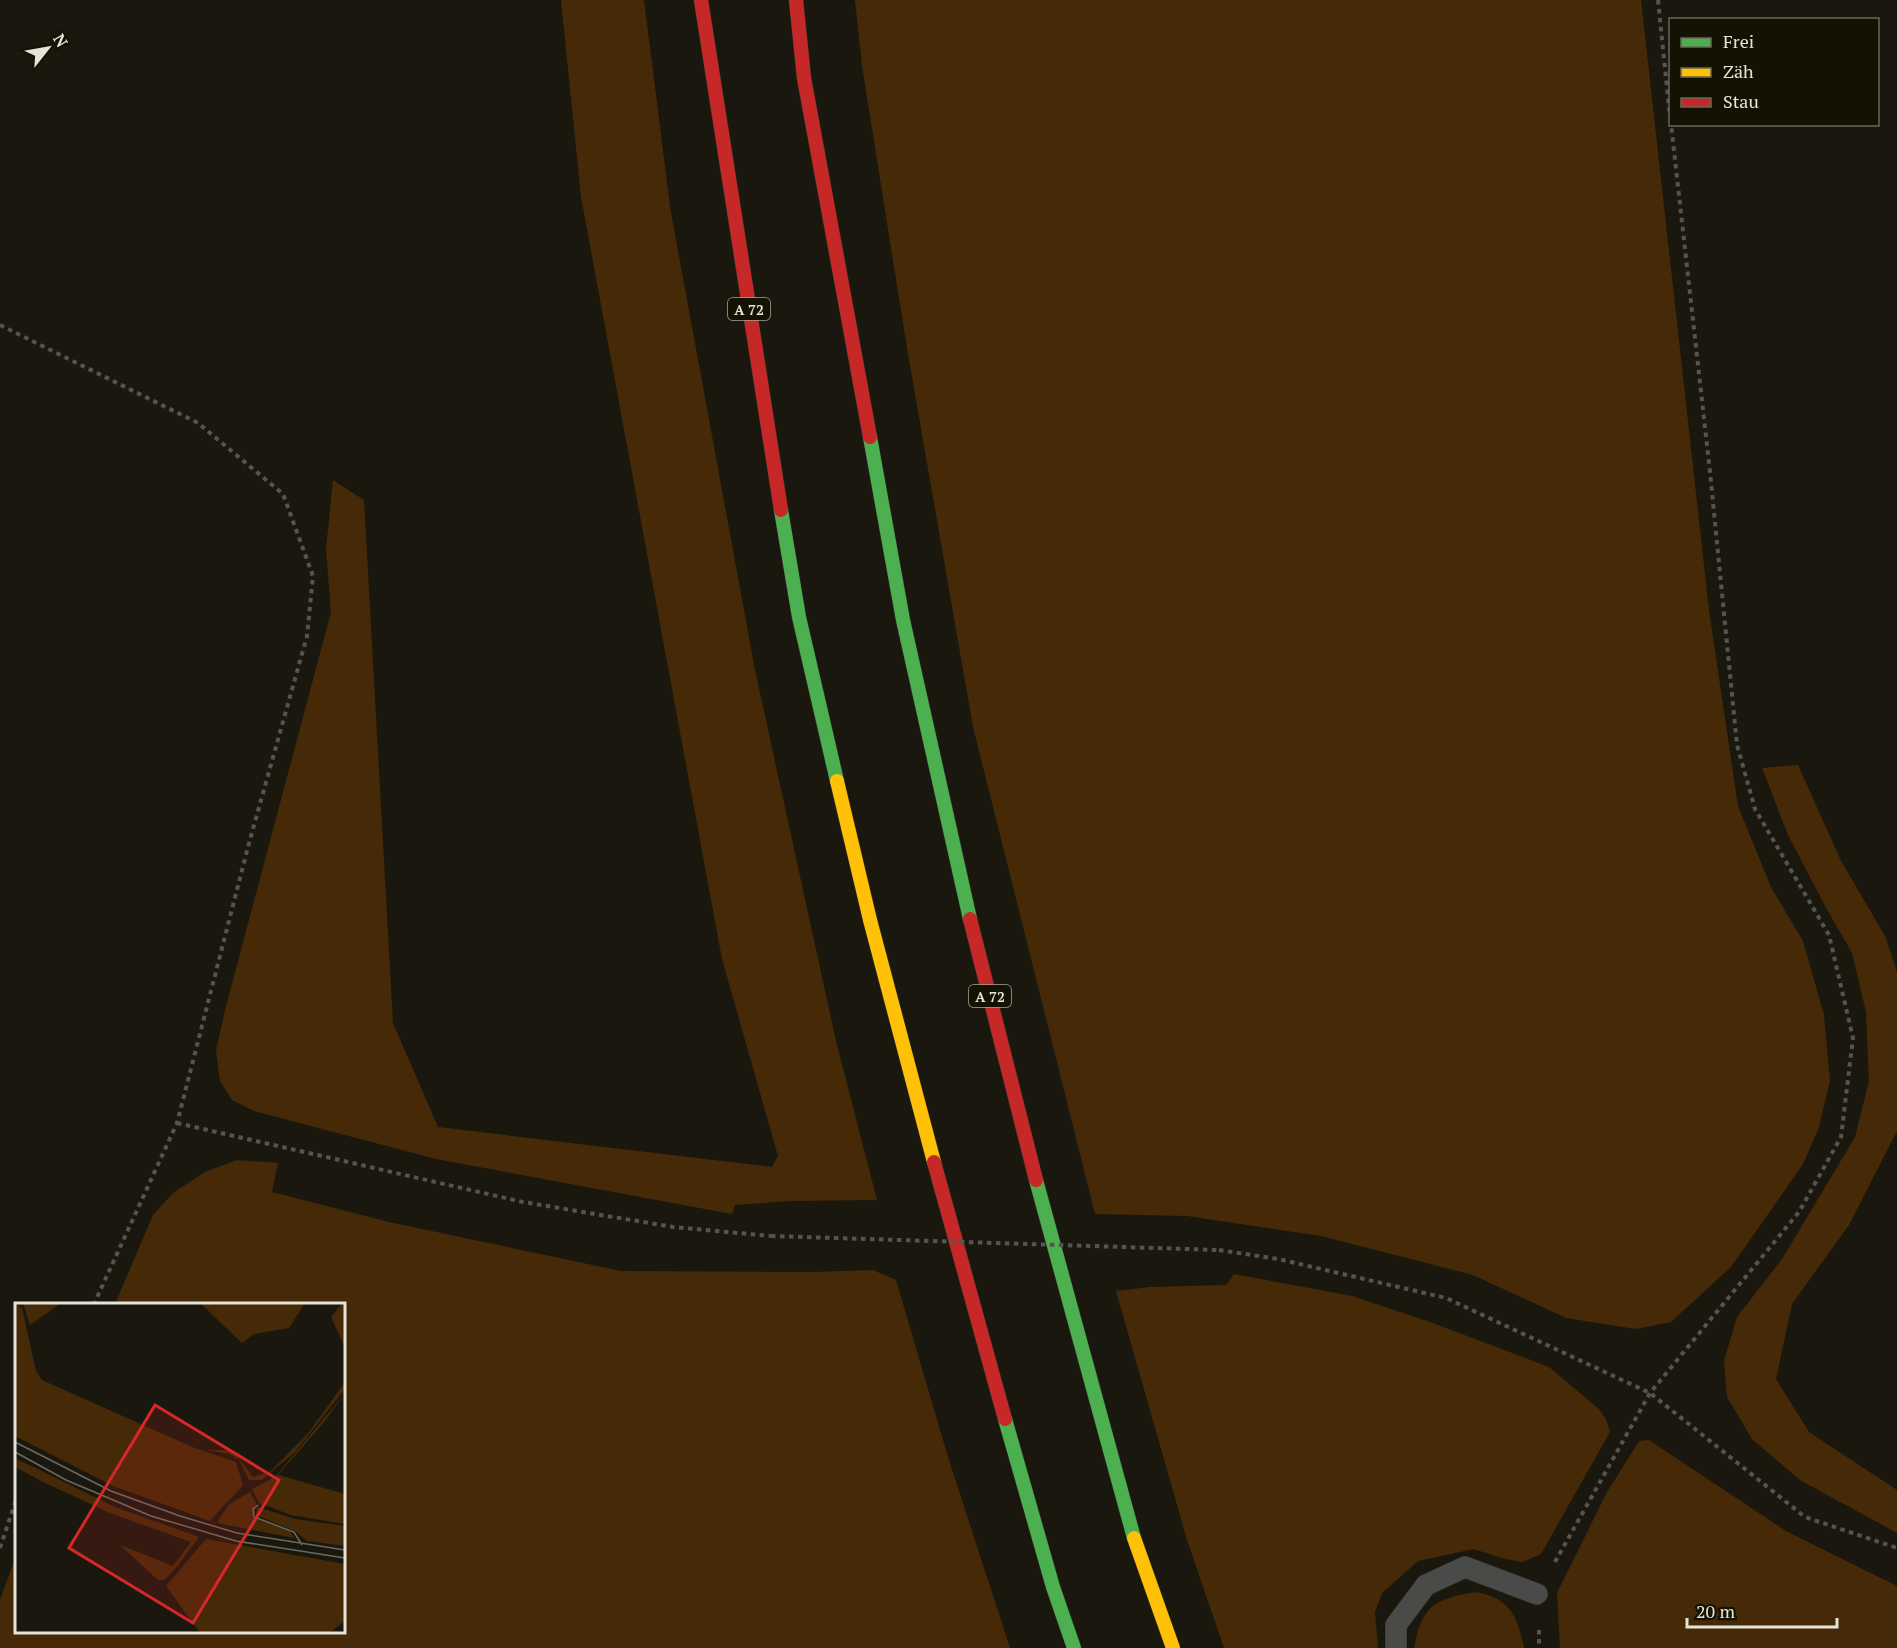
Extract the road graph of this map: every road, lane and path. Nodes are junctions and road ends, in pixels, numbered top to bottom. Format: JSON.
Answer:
{"nodes":[{"id":1,"x":701,"y":0,"type":"edge"},
{"id":2,"x":796,"y":0,"type":"edge"},
{"id":3,"x":1658,"y":0,"type":"edge"},
{"id":4,"x":1669,"y":99,"type":"edge"},
{"id":5,"x":1671,"y":126,"type":"edge"},
{"id":6,"x":0,"y":325,"type":"edge"},
{"id":7,"x":177,"y":1123,"type":"junction"},
{"id":8,"x":95,"y":1303,"type":"edge"},
{"id":9,"x":1650,"y":1393,"type":"junction"},
{"id":10,"x":15,"y":1503,"type":"edge"},
{"id":11,"x":0,"y":1548,"type":"edge"},
{"id":12,"x":1897,"y":1548,"type":"edge"},
{"id":13,"x":1537,"y":1594,"type":"joint"},
{"id":14,"x":1074,"y":1648,"type":"edge"},
{"id":15,"x":1173,"y":1648,"type":"edge"},
{"id":16,"x":1396,"y":1648,"type":"edge"}],
"edges":[{"from":1,"to":14,"type":"highway","number":"A 72"},
{"from":2,"to":15,"type":"highway","number":"A 72"},
{"from":3,"to":4,"type":"path"},
{"from":5,"to":9,"type":"path"},
{"from":6,"to":7,"type":"path"},
{"from":7,"to":8,"type":"path"},
{"from":7,"to":9,"type":"path","bridge":true},
{"from":9,"to":12,"type":"path"},
{"from":9,"to":13,"type":"path"},
{"from":10,"to":11,"type":"path"},
{"from":13,"to":16,"type":"lane"}]}
